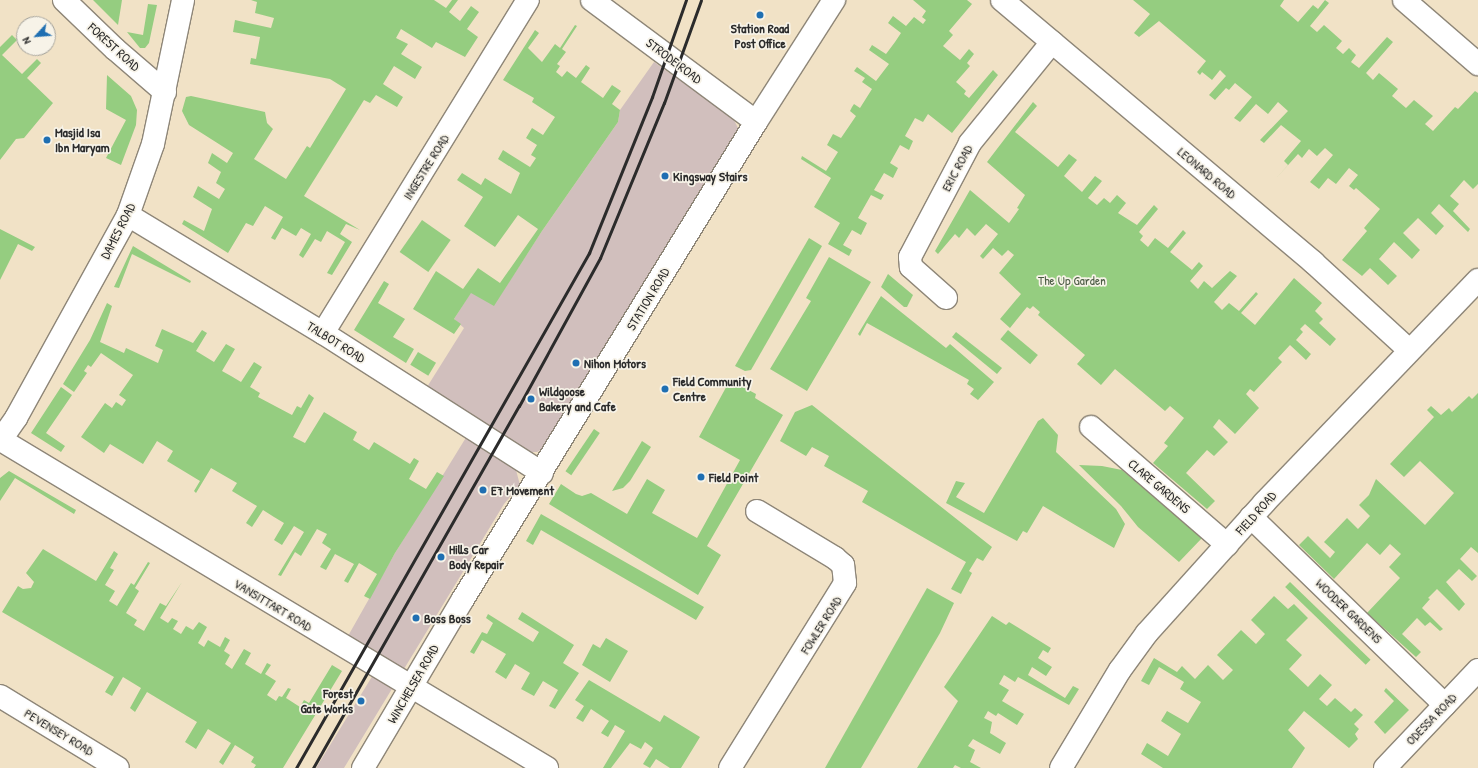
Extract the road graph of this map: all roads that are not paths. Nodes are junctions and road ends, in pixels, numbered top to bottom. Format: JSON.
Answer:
{"nodes":[{"id":1,"x":64,"y":0,"type":"edge"},
{"id":2,"x":183,"y":0,"type":"edge"},
{"id":3,"x":528,"y":0,"type":"edge"},
{"id":4,"x":592,"y":0,"type":"edge"},
{"id":5,"x":834,"y":0,"type":"edge"},
{"id":6,"x":1002,"y":0,"type":"edge"},
{"id":7,"x":1404,"y":0,"type":"edge"},
{"id":8,"x":1052,"y":42,"type":"junction"},
{"id":9,"x":1478,"y":64,"type":"edge"},
{"id":10,"x":165,"y":92,"type":"junction"},
{"id":11,"x":756,"y":122,"type":"junction"},
{"id":12,"x":128,"y":215,"type":"junction"},
{"id":13,"x":1478,"y":280,"type":"edge"},
{"id":14,"x":946,"y":298,"type":"dead end"},
{"id":15,"x":323,"y":333,"type":"junction"},
{"id":16,"x":1409,"y":350,"type":"junction"},
{"id":17,"x":1090,"y":427,"type":"dead end"},
{"id":18,"x":0,"y":440,"type":"edge"},
{"id":19,"x":542,"y":473,"type":"junction"},
{"id":20,"x":757,"y":511,"type":"dead end"},
{"id":21,"x":1251,"y":518,"type":"junction"},
{"id":22,"x":1227,"y":545,"type":"junction"},
{"id":23,"x":463,"y":599,"type":"joint"},
{"id":24,"x":1478,"y":670,"type":"edge"},
{"id":25,"x":411,"y":687,"type":"junction"},
{"id":26,"x":0,"y":696,"type":"edge"},
{"id":27,"x":1446,"y":705,"type":"junction"},
{"id":28,"x":112,"y":766,"type":"edge"},
{"id":29,"x":363,"y":768,"type":"edge"},
{"id":30,"x":547,"y":768,"type":"edge"},
{"id":31,"x":730,"y":768,"type":"edge"},
{"id":32,"x":1061,"y":768,"type":"edge"},
{"id":33,"x":1385,"y":768,"type":"edge"}],
"edges":[{"from":1,"to":10,"type":"street","name":"FOREST ROAD"},
{"from":2,"to":10,"type":"street","name":"DAMES ROAD"},
{"from":3,"to":15,"type":"street","name":"INGESTRE ROAD"},
{"from":4,"to":11,"type":"street","name":"STRODE ROAD"},
{"from":5,"to":11,"type":"street","name":"STATION ROAD"},
{"from":6,"to":8,"type":"street","name":"LEONARD ROAD"},
{"from":7,"to":9,"type":"street"},
{"from":8,"to":14,"type":"street","name":"ERIC ROAD"},
{"from":8,"to":16,"type":"street","name":"LEONARD ROAD"},
{"from":10,"to":12,"type":"street","name":"DAMES ROAD"},
{"from":11,"to":19,"type":"street","name":"STATION ROAD"},
{"from":12,"to":15,"type":"street","name":"TALBOT ROAD"},
{"from":12,"to":18,"type":"street","name":"DAMES ROAD"},
{"from":13,"to":16,"type":"street","name":"FIELD ROAD"},
{"from":15,"to":19,"type":"street","name":"TALBOT ROAD"},
{"from":16,"to":21,"type":"street","name":"FIELD ROAD"},
{"from":17,"to":22,"type":"street","name":"CLARE GARDENS"},
{"from":18,"to":25,"type":"street","name":"VANSITTART ROAD"},
{"from":19,"to":23,"type":"street","name":"STATION ROAD"},
{"from":20,"to":31,"type":"street","name":"FOWLER ROAD"},
{"from":21,"to":22,"type":"street","name":"FIELD ROAD"},
{"from":21,"to":27,"type":"street","name":"WOODER GARDENS"},
{"from":22,"to":32,"type":"street","name":"FIELD ROAD"},
{"from":23,"to":25,"type":"street","name":"WINCHELSEA ROAD"},
{"from":24,"to":27,"type":"street","name":"ODESSA ROAD"},
{"from":25,"to":29,"type":"street","name":"WINCHELSEA ROAD"},
{"from":25,"to":30,"type":"street","name":"VANSITTART ROAD"},
{"from":26,"to":28,"type":"street","name":"PEVENSEY ROAD"},
{"from":27,"to":33,"type":"street","name":"ODESSA ROAD"}]}
